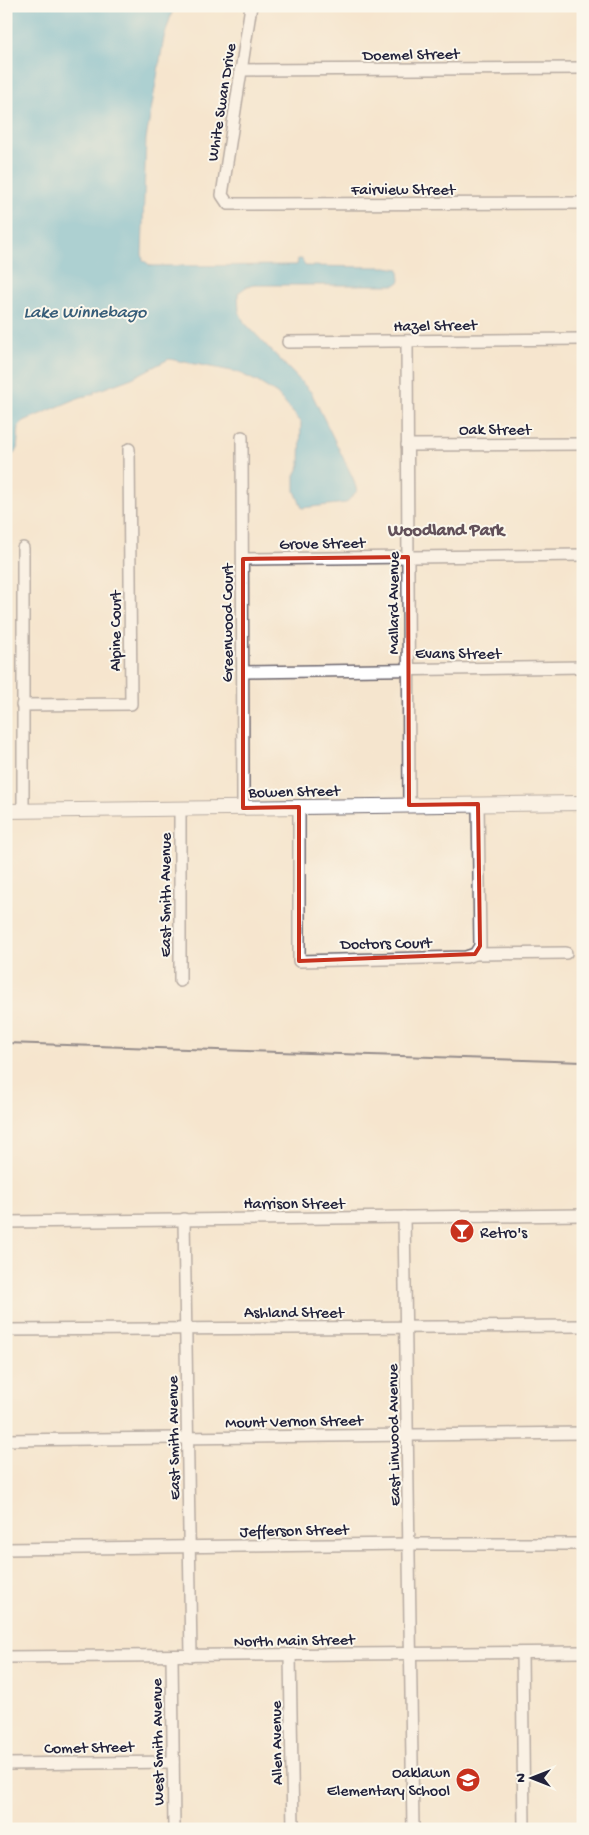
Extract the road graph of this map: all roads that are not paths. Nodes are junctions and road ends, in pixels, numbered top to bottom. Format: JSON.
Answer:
{"nodes":[{"id":1,"x":251,"y":6,"type":"edge"},
{"id":2,"x":583,"y":68,"type":"edge"},
{"id":3,"x":240,"y":70,"type":"junction"},
{"id":4,"x":225,"y":202,"type":"joint"},
{"id":5,"x":583,"y":204,"type":"edge"},
{"id":6,"x":583,"y":339,"type":"edge"},
{"id":7,"x":407,"y":341,"type":"junction"},
{"id":8,"x":288,"y":342,"type":"dead end"},
{"id":9,"x":242,"y":437,"type":"dead end"},
{"id":10,"x":583,"y":444,"type":"edge"},
{"id":11,"x":407,"y":445,"type":"junction"},
{"id":12,"x":129,"y":449,"type":"dead end"},
{"id":13,"x":23,"y":548,"type":"dead end"},
{"id":14,"x":583,"y":555,"type":"edge"},
{"id":15,"x":408,"y":556,"type":"junction"},
{"id":16,"x":243,"y":559,"type":"junction"},
{"id":17,"x":583,"y":667,"type":"edge"},
{"id":18,"x":409,"y":668,"type":"junction"},
{"id":19,"x":243,"y":672,"type":"junction"},
{"id":20,"x":22,"y":705,"type":"junction"},
{"id":21,"x":583,"y":803,"type":"edge"},
{"id":22,"x":478,"y":804,"type":"junction"},
{"id":23,"x":409,"y":805,"type":"junction"},
{"id":24,"x":298,"y":807,"type":"junction"},
{"id":25,"x":243,"y":808,"type":"junction"},
{"id":26,"x":180,"y":809,"type":"junction"},
{"id":27,"x":6,"y":811,"type":"edge"},
{"id":28,"x":23,"y":811,"type":"junction"},
{"id":29,"x":566,"y":953,"type":"dead end"},
{"id":30,"x":475,"y":954,"type":"junction"},
{"id":31,"x":180,"y":981,"type":"dead end"},
{"id":32,"x":583,"y":1215,"type":"edge"},
{"id":33,"x":404,"y":1217,"type":"junction"},
{"id":34,"x":184,"y":1219,"type":"junction"},
{"id":35,"x":6,"y":1222,"type":"edge"},
{"id":36,"x":406,"y":1326,"type":"junction"},
{"id":37,"x":583,"y":1326,"type":"edge"},
{"id":38,"x":186,"y":1328,"type":"junction"},
{"id":39,"x":6,"y":1330,"type":"edge"},
{"id":40,"x":583,"y":1433,"type":"edge"},
{"id":41,"x":408,"y":1435,"type":"junction"},
{"id":42,"x":188,"y":1437,"type":"junction"},
{"id":43,"x":6,"y":1440,"type":"edge"},
{"id":44,"x":410,"y":1544,"type":"junction"},
{"id":45,"x":583,"y":1544,"type":"edge"},
{"id":46,"x":189,"y":1547,"type":"junction"},
{"id":47,"x":6,"y":1549,"type":"edge"},
{"id":48,"x":410,"y":1652,"type":"junction"},
{"id":49,"x":583,"y":1652,"type":"edge"},
{"id":50,"x":522,"y":1653,"type":"junction"},
{"id":51,"x":172,"y":1656,"type":"junction"},
{"id":52,"x":190,"y":1656,"type":"junction"},
{"id":53,"x":290,"y":1656,"type":"junction"},
{"id":54,"x":6,"y":1657,"type":"edge"},
{"id":55,"x":173,"y":1762,"type":"junction"},
{"id":56,"x":6,"y":1764,"type":"edge"},
{"id":57,"x":174,"y":1829,"type":"edge"},
{"id":58,"x":293,"y":1829,"type":"edge"},
{"id":59,"x":413,"y":1829,"type":"edge"},
{"id":60,"x":524,"y":1829,"type":"edge"}],
"edges":[{"from":1,"to":3,"type":"street","name":"White Swan Drive"},
{"from":2,"to":3,"type":"street","name":"Doemel Street"},
{"from":3,"to":4,"type":"street","name":"White Swan Drive"},
{"from":4,"to":5,"type":"street","name":"Fairview Street"},
{"from":6,"to":7,"type":"street","name":"Hazel Street"},
{"from":7,"to":8,"type":"street","name":"Hazel Street"},
{"from":7,"to":11,"type":"street","name":"Mallard Avenue"},
{"from":9,"to":16,"type":"street","name":"Greenwood Court"},
{"from":10,"to":11,"type":"street","name":"Oak Street"},
{"from":11,"to":15,"type":"street","name":"Mallard Avenue"},
{"from":12,"to":20,"type":"street","name":"Alpine Court"},
{"from":13,"to":20,"type":"street"},
{"from":14,"to":15,"type":"street","name":"Grove Street"},
{"from":15,"to":16,"type":"street","name":"Grove Street"},
{"from":15,"to":18,"type":"street","name":"Mallard Avenue"},
{"from":16,"to":19,"type":"street","name":"Greenwood Court"},
{"from":17,"to":18,"type":"street","name":"Evans Street"},
{"from":18,"to":19,"type":"street","name":"Evans Street"},
{"from":18,"to":23,"type":"street","name":"Mallard Avenue"},
{"from":19,"to":25,"type":"street","name":"Greenwood Court"},
{"from":20,"to":28,"type":"street"},
{"from":21,"to":22,"type":"main road","name":"Bowen Street"},
{"from":22,"to":23,"type":"main road","name":"Bowen Street"},
{"from":22,"to":30,"type":"street"},
{"from":23,"to":24,"type":"main road","name":"Bowen Street"},
{"from":24,"to":25,"type":"main road","name":"Bowen Street"},
{"from":24,"to":30,"type":"street","name":"Doctors Court"},
{"from":25,"to":26,"type":"main road","name":"Bowen Street"},
{"from":26,"to":28,"type":"main road","name":"Bowen Street"},
{"from":26,"to":31,"type":"street","name":"East Smith Avenue"},
{"from":27,"to":28,"type":"main road","name":"Bowen Street"},
{"from":29,"to":30,"type":"street"},
{"from":32,"to":33,"type":"street","name":"Harrison Street"},
{"from":33,"to":34,"type":"street","name":"Harrison Street"},
{"from":33,"to":36,"type":"street","name":"East Linwood Avenue"},
{"from":34,"to":35,"type":"street","name":"Harrison Street"},
{"from":34,"to":38,"type":"street","name":"East Smith Avenue"},
{"from":36,"to":37,"type":"street","name":"Ashland Street"},
{"from":36,"to":38,"type":"street","name":"Ashland Street"},
{"from":36,"to":41,"type":"street","name":"East Linwood Avenue"},
{"from":38,"to":39,"type":"street","name":"Ashland Street"},
{"from":38,"to":42,"type":"street","name":"East Smith Avenue"},
{"from":40,"to":41,"type":"street","name":"Mount Vernon Street"},
{"from":41,"to":42,"type":"street","name":"Mount Vernon Street"},
{"from":41,"to":44,"type":"street","name":"East Linwood Avenue"},
{"from":42,"to":43,"type":"street","name":"Mount Vernon Street"},
{"from":42,"to":46,"type":"street","name":"East Smith Avenue"},
{"from":44,"to":45,"type":"street","name":"Jefferson Street"},
{"from":44,"to":46,"type":"street","name":"Jefferson Street"},
{"from":44,"to":48,"type":"street","name":"East Linwood Avenue"},
{"from":46,"to":47,"type":"street","name":"Jefferson Street"},
{"from":46,"to":52,"type":"street","name":"East Smith Avenue"},
{"from":48,"to":50,"type":"street","name":"North Main Street"},
{"from":48,"to":53,"type":"street","name":"North Main Street"},
{"from":48,"to":59,"type":"street","name":"East Linwood Avenue"},
{"from":49,"to":50,"type":"street","name":"North Main Street"},
{"from":50,"to":60,"type":"street"},
{"from":51,"to":52,"type":"street","name":"North Main Street"},
{"from":51,"to":54,"type":"street","name":"North Main Street"},
{"from":51,"to":55,"type":"street","name":"West Smith Avenue"},
{"from":52,"to":53,"type":"street","name":"North Main Street"},
{"from":53,"to":58,"type":"street","name":"Allen Avenue"},
{"from":55,"to":56,"type":"street","name":"Comet Street"},
{"from":55,"to":57,"type":"street","name":"West Smith Avenue"}]}
